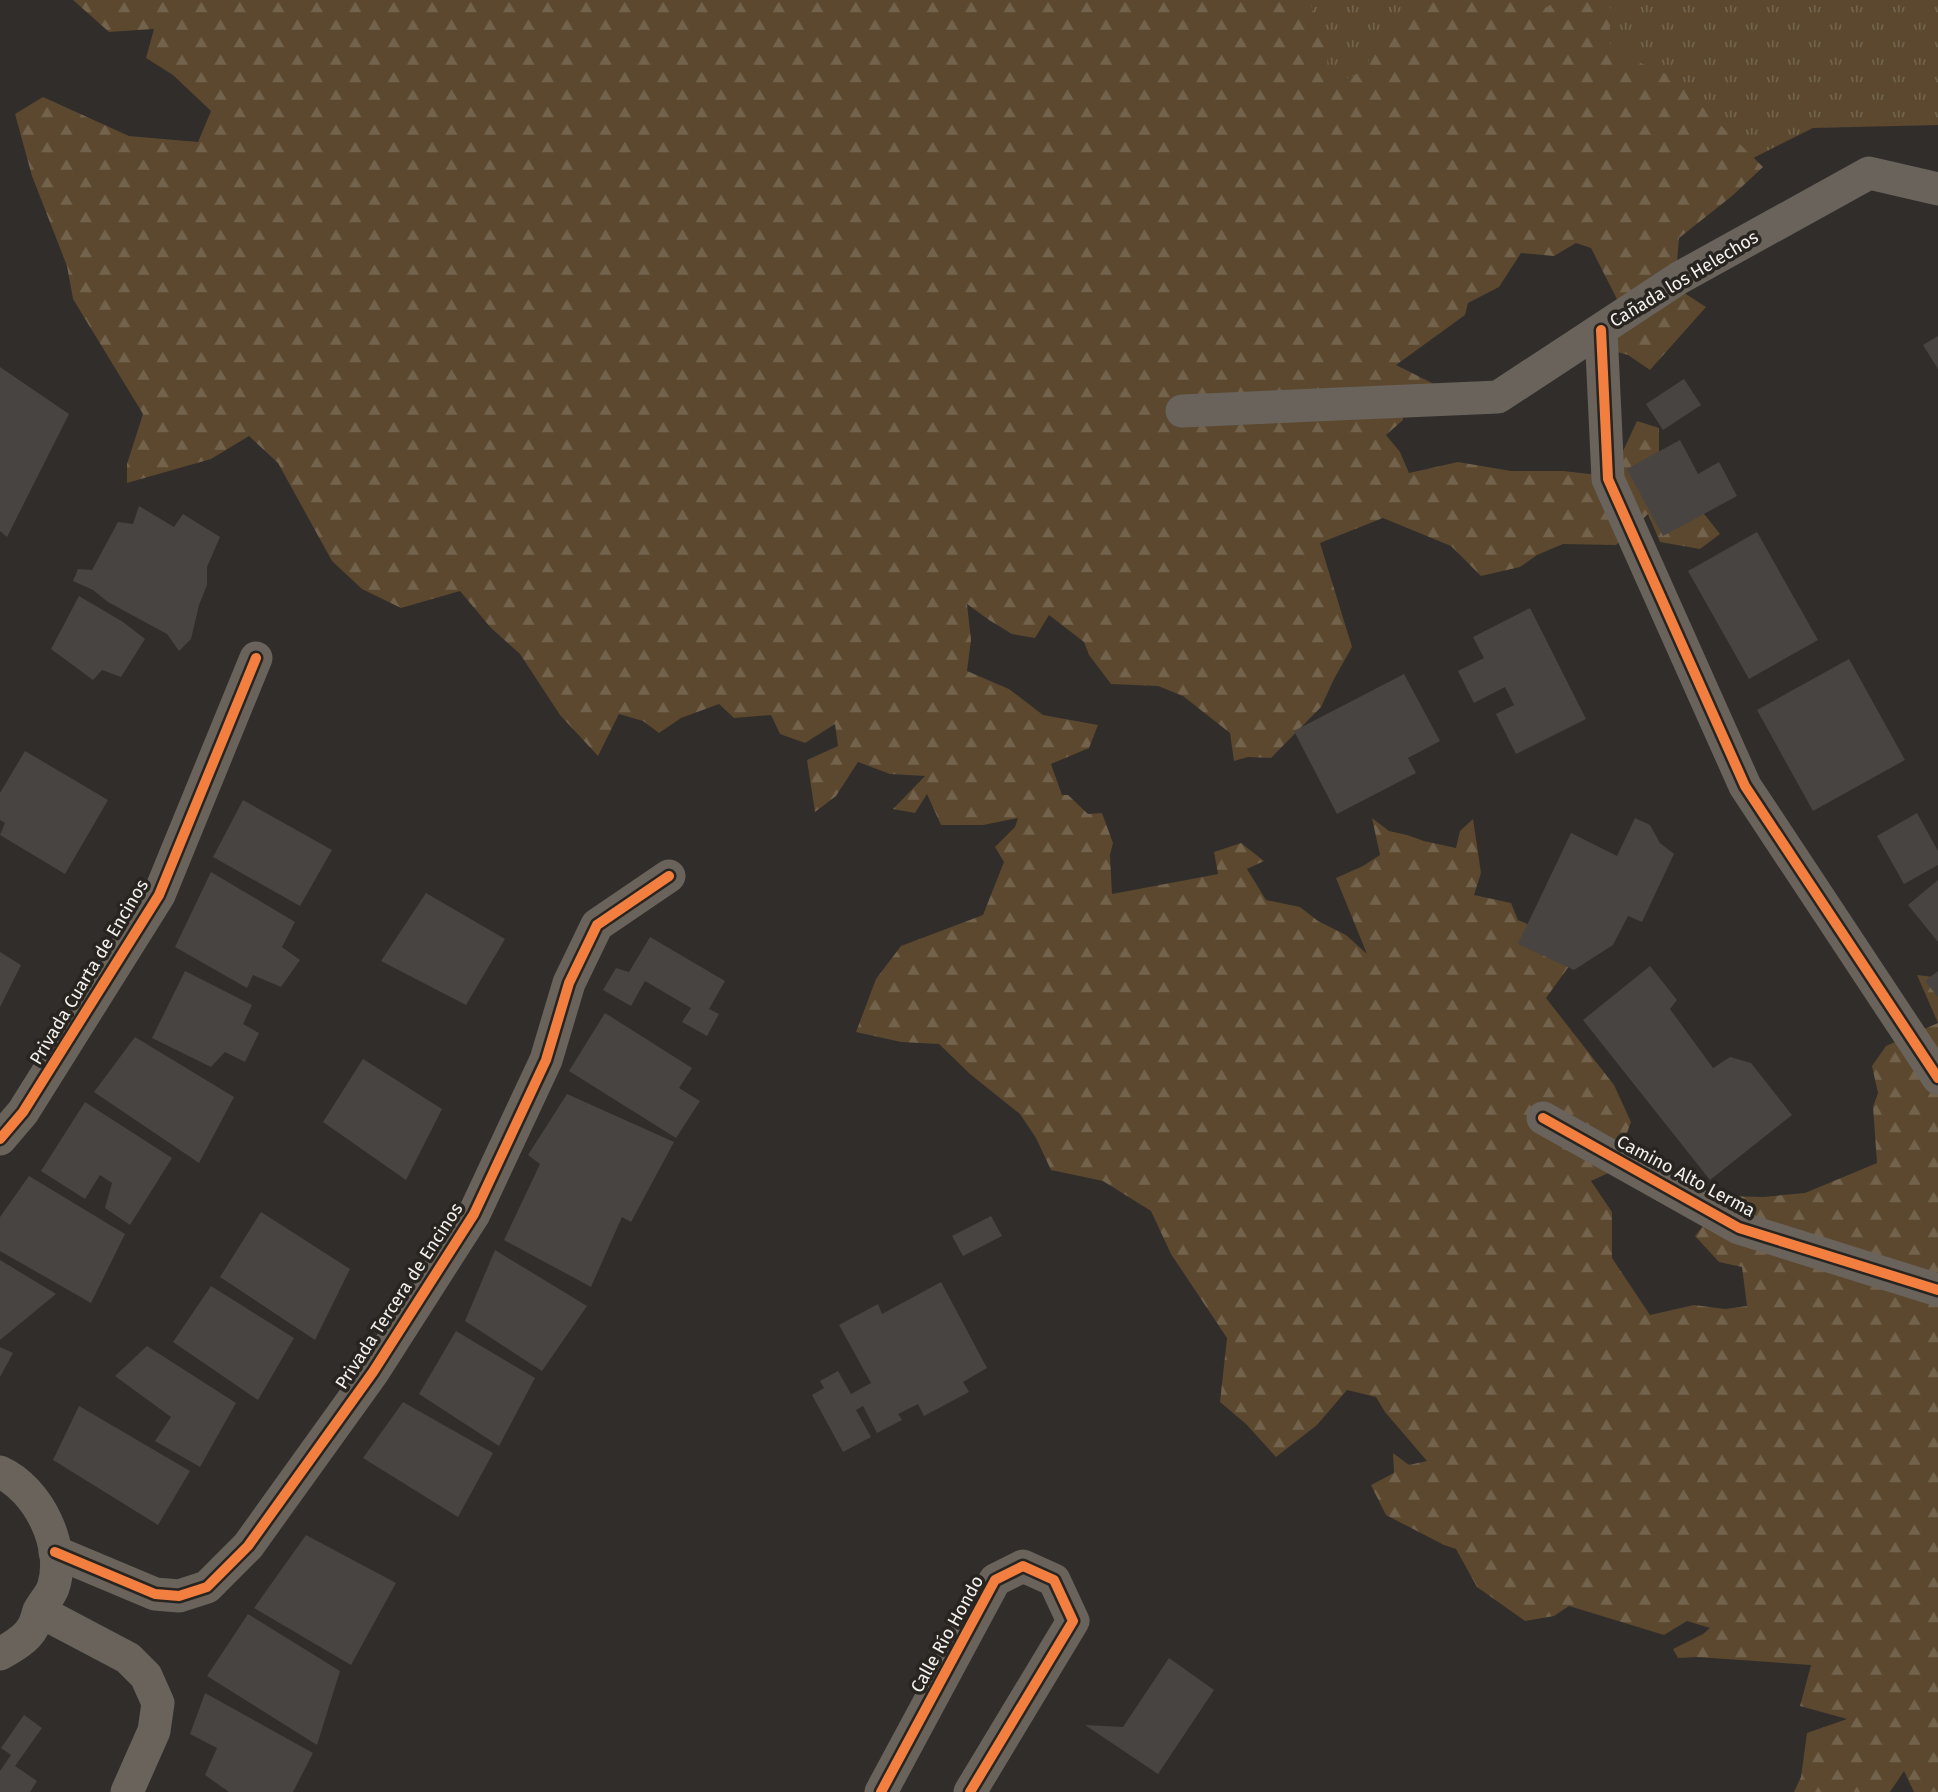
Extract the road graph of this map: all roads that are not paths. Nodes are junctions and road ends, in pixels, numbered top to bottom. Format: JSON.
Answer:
{"nodes":[{"id":1,"x":1938,"y":189,"type":"edge"},
{"id":2,"x":1601,"y":330,"type":"junction"},
{"id":3,"x":1182,"y":411,"type":"dead end"},
{"id":4,"x":256,"y":658,"type":"dead end"},
{"id":5,"x":669,"y":876,"type":"dead end"},
{"id":6,"x":1938,"y":1078,"type":"edge"},
{"id":7,"x":1543,"y":1118,"type":"dead end"},
{"id":8,"x":0,"y":1139,"type":"edge"},
{"id":9,"x":1938,"y":1290,"type":"edge"},
{"id":10,"x":0,"y":1472,"type":"edge"},
{"id":11,"x":55,"y":1552,"type":"junction"},
{"id":12,"x":39,"y":1611,"type":"junction"},
{"id":13,"x":0,"y":1654,"type":"edge"},
{"id":14,"x":127,"y":1792,"type":"edge"},
{"id":15,"x":881,"y":1792,"type":"edge"},
{"id":16,"x":970,"y":1792,"type":"edge"}],
"edges":[{"from":1,"to":2,"type":"street","name":"Cañada los Helechos"},
{"from":2,"to":3,"type":"street","name":"Cañada los Helechos"},
{"from":2,"to":6,"type":"street"},
{"from":4,"to":8,"type":"street","name":"Privada Cuarta de Encinos"},
{"from":5,"to":11,"type":"street","name":"Privada Tercera de Encinos"},
{"from":7,"to":9,"type":"street","name":"Camino Alto Lerma"},
{"from":10,"to":11,"type":"street"},
{"from":11,"to":12,"type":"street"},
{"from":12,"to":13,"type":"street"},
{"from":12,"to":14,"type":"street"},
{"from":15,"to":16,"type":"street","name":"Calle Río Hondo"}]}
